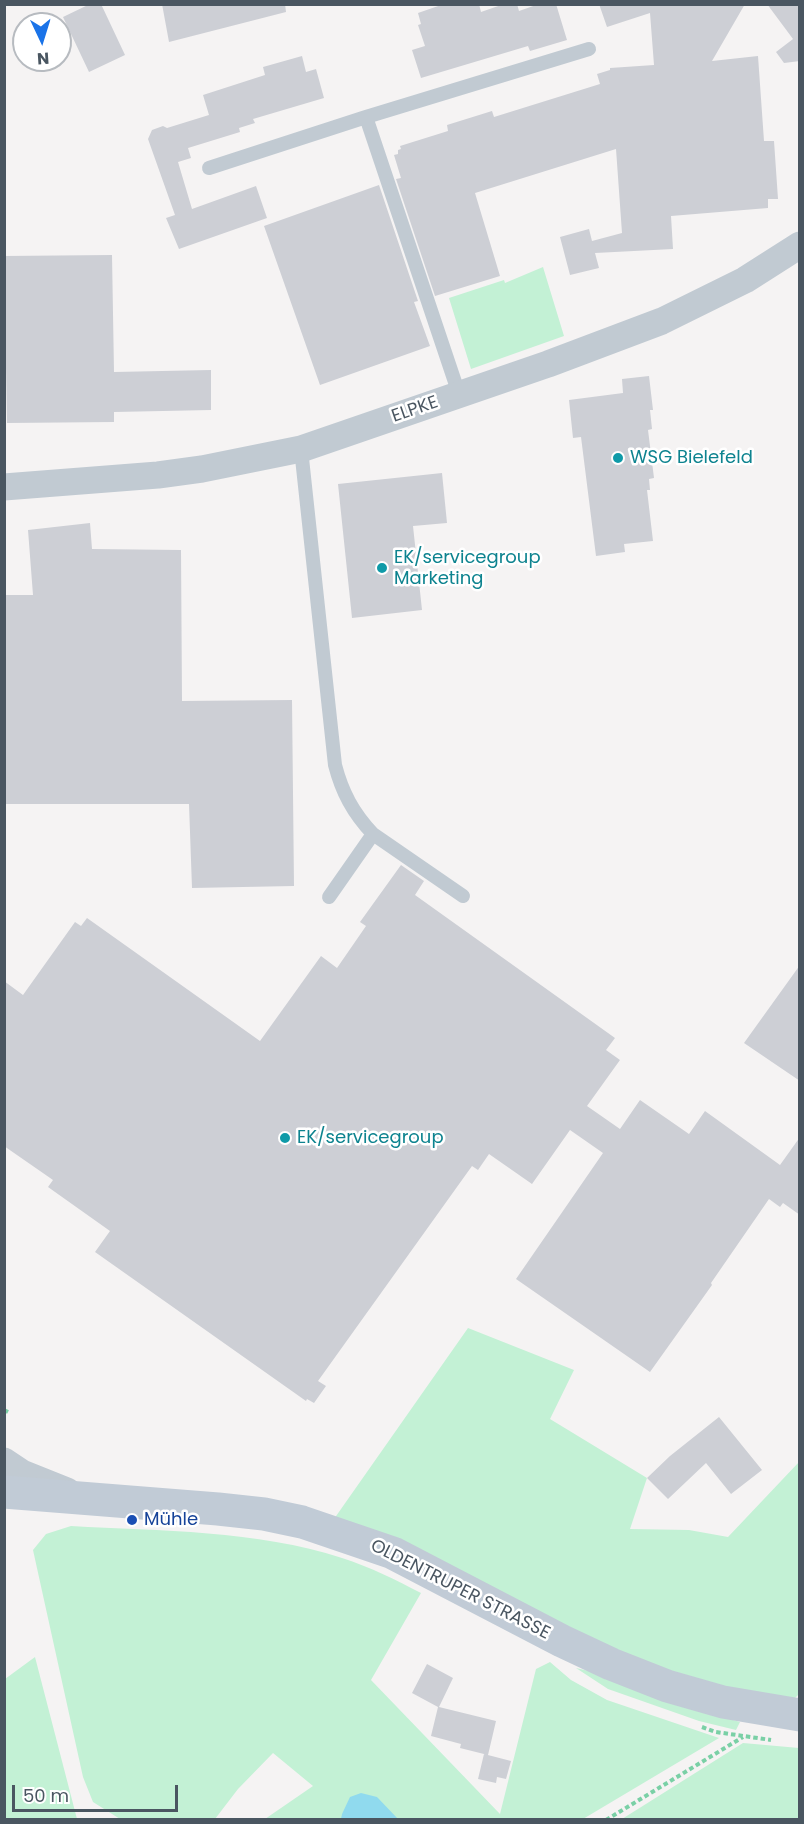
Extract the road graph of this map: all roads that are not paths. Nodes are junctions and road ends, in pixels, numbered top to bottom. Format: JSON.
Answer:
{"nodes":[{"id":1,"x":589,"y":49,"type":"dead end"},
{"id":2,"x":366,"y":117,"type":"junction"},
{"id":3,"x":209,"y":168,"type":"dead end"},
{"id":4,"x":800,"y":245,"type":"edge"},
{"id":5,"x":459,"y":394,"type":"junction"},
{"id":6,"x":301,"y":449,"type":"junction"},
{"id":7,"x":4,"y":487,"type":"edge"},
{"id":8,"x":373,"y":834,"type":"junction"},
{"id":9,"x":463,"y":896,"type":"dead end"},
{"id":10,"x":329,"y":897,"type":"dead end"},
{"id":11,"x":4,"y":1461,"type":"edge"},
{"id":12,"x":4,"y":1492,"type":"edge"},
{"id":13,"x":81,"y":1497,"type":"junction"},
{"id":14,"x":800,"y":1715,"type":"edge"}],
"edges":[{"from":1,"to":2,"type":"lane"},
{"from":2,"to":3,"type":"lane"},
{"from":2,"to":5,"type":"lane"},
{"from":4,"to":5,"type":"street","name":"ELPKE"},
{"from":5,"to":6,"type":"street","name":"ELPKE"},
{"from":6,"to":7,"type":"street","name":"ELPKE"},
{"from":6,"to":8,"type":"lane"},
{"from":8,"to":9,"type":"lane"},
{"from":8,"to":10,"type":"lane"},
{"from":11,"to":13,"type":"street"},
{"from":12,"to":13,"type":"street","name":"OLDENTRUPER STRASSE"},
{"from":13,"to":14,"type":"street","name":"OLDENTRUPER STRASSE"}]}
